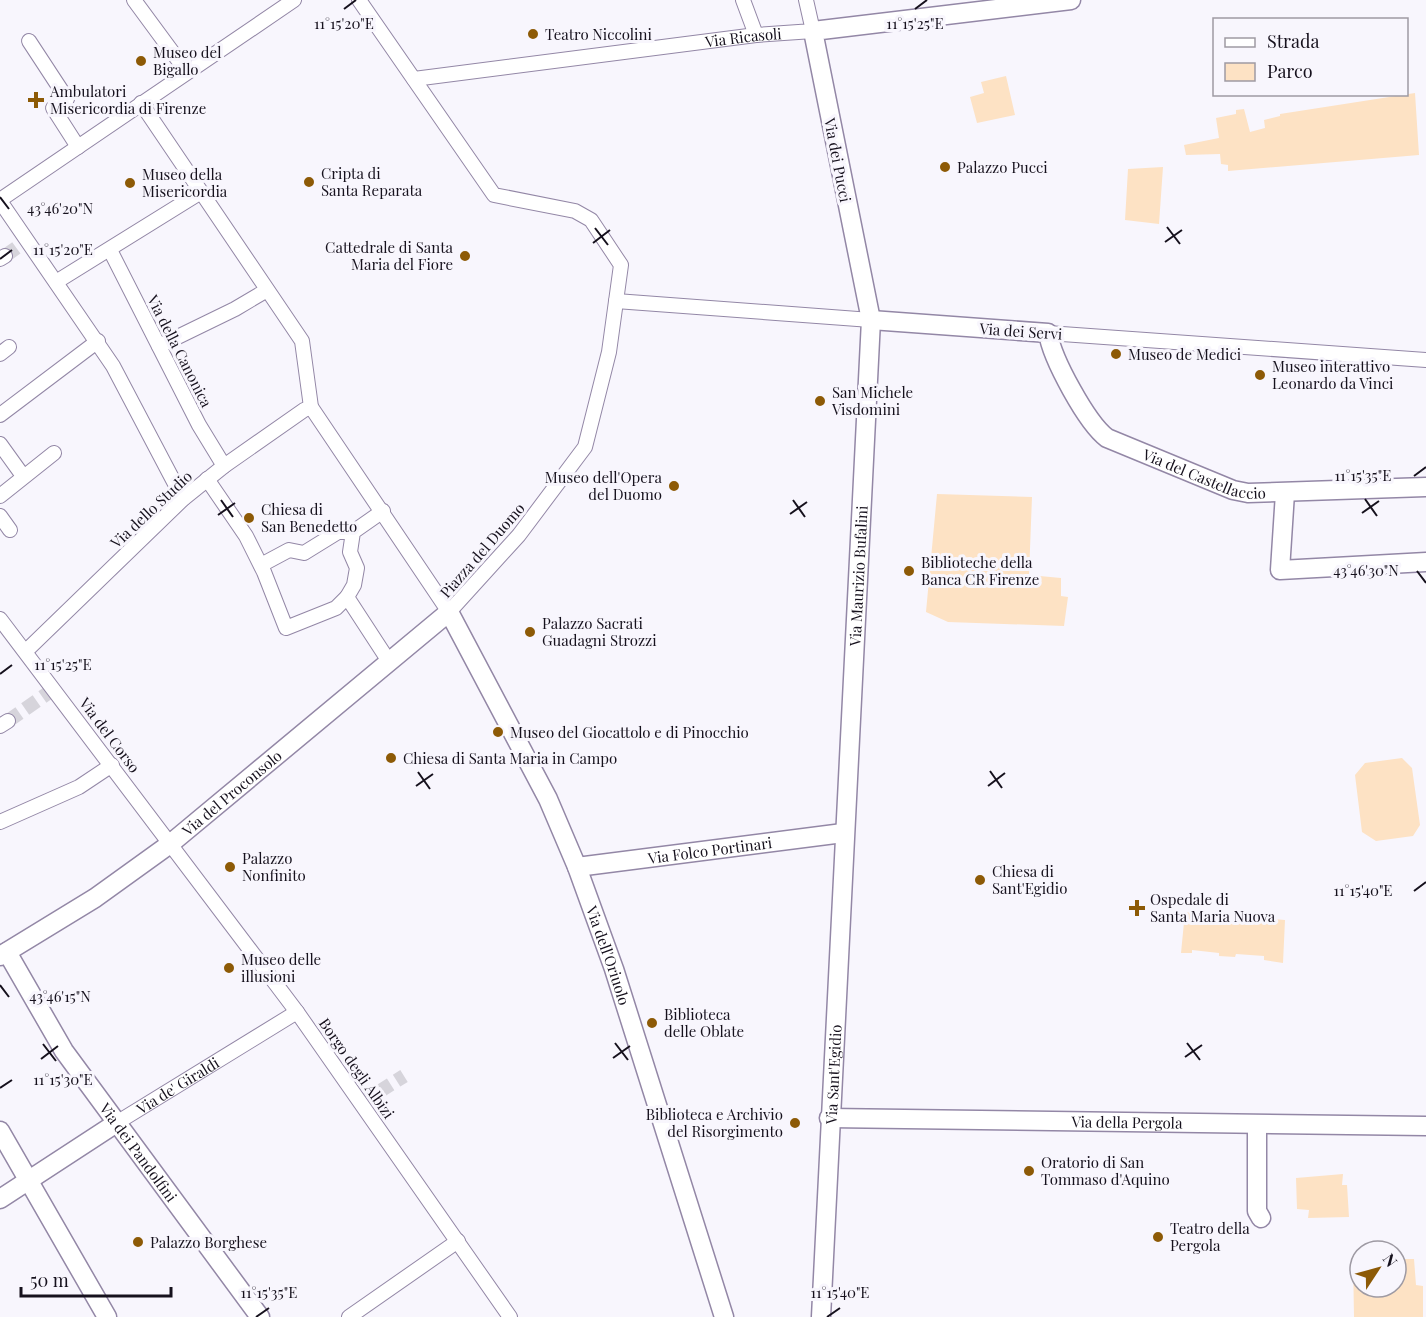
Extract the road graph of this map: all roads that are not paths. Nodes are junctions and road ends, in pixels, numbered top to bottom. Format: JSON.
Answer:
{"nodes":[{"id":1,"x":134,"y":0,"type":"edge"},
{"id":2,"x":294,"y":0,"type":"edge"},
{"id":3,"x":359,"y":0,"type":"edge"},
{"id":4,"x":743,"y":0,"type":"edge"},
{"id":5,"x":806,"y":0,"type":"edge"},
{"id":6,"x":1071,"y":0,"type":"edge"},
{"id":7,"x":813,"y":31,"type":"junction"},
{"id":8,"x":756,"y":35,"type":"junction"},
{"id":9,"x":28,"y":41,"type":"dead end"},
{"id":10,"x":183,"y":68,"type":"junction"},
{"id":11,"x":414,"y":79,"type":"junction"},
{"id":12,"x":141,"y":103,"type":"junction"},
{"id":13,"x":78,"y":147,"type":"junction"},
{"id":14,"x":201,"y":192,"type":"junction"},
{"id":15,"x":0,"y":200,"type":"edge"},
{"id":16,"x":110,"y":250,"type":"junction"},
{"id":17,"x":56,"y":282,"type":"junction"},
{"id":18,"x":267,"y":290,"type":"junction"},
{"id":19,"x":616,"y":301,"type":"junction"},
{"id":20,"x":871,"y":320,"type":"junction"},
{"id":21,"x":1048,"y":333,"type":"junction"},
{"id":22,"x":98,"y":341,"type":"junction"},
{"id":23,"x":159,"y":346,"type":"junction"},
{"id":24,"x":1426,"y":360,"type":"edge"},
{"id":25,"x":311,"y":407,"type":"junction"},
{"id":26,"x":0,"y":415,"type":"edge"},
{"id":27,"x":0,"y":444,"type":"edge"},
{"id":28,"x":54,"y":453,"type":"dead end"},
{"id":29,"x":224,"y":466,"type":"junction"},
{"id":30,"x":23,"y":476,"type":"junction"},
{"id":31,"x":207,"y":479,"type":"junction"},
{"id":32,"x":1426,"y":487,"type":"edge"},
{"id":33,"x":1285,"y":493,"type":"junction"},
{"id":34,"x":0,"y":496,"type":"edge"},
{"id":35,"x":183,"y":499,"type":"junction"},
{"id":36,"x":383,"y":511,"type":"junction"},
{"id":37,"x":0,"y":516,"type":"edge"},
{"id":38,"x":10,"y":530,"type":"dead end"},
{"id":39,"x":353,"y":532,"type":"junction"},
{"id":40,"x":1426,"y":562,"type":"edge"},
{"id":41,"x":261,"y":565,"type":"junction"},
{"id":42,"x":349,"y":600,"type":"junction"},
{"id":43,"x":449,"y":612,"type":"junction"},
{"id":44,"x":0,"y":619,"type":"edge"},
{"id":45,"x":26,"y":651,"type":"junction"},
{"id":46,"x":390,"y":663,"type":"junction"},
{"id":47,"x":112,"y":765,"type":"junction"},
{"id":48,"x":1,"y":819,"type":"edge"},
{"id":49,"x":843,"y":832,"type":"junction"},
{"id":50,"x":170,"y":844,"type":"junction"},
{"id":51,"x":577,"y":867,"type":"junction"},
{"id":52,"x":2,"y":950,"type":"edge"},
{"id":53,"x":297,"y":1012,"type":"junction"},
{"id":54,"x":829,"y":1118,"type":"junction"},
{"id":55,"x":118,"y":1122,"type":"junction"},
{"id":56,"x":1257,"y":1125,"type":"junction"},
{"id":57,"x":1426,"y":1126,"type":"edge"},
{"id":58,"x":0,"y":1131,"type":"edge"},
{"id":59,"x":29,"y":1181,"type":"junction"},
{"id":60,"x":0,"y":1199,"type":"edge"},
{"id":61,"x":1261,"y":1218,"type":"dead end"},
{"id":62,"x":458,"y":1241,"type":"junction"},
{"id":63,"x":107,"y":1317,"type":"edge"},
{"id":64,"x":260,"y":1317,"type":"edge"},
{"id":65,"x":348,"y":1317,"type":"edge"},
{"id":66,"x":510,"y":1317,"type":"edge"},
{"id":67,"x":724,"y":1317,"type":"edge"},
{"id":68,"x":821,"y":1317,"type":"edge"}],
"edges":[{"from":1,"to":10,"type":"street"},
{"from":2,"to":10,"type":"street"},
{"from":3,"to":11,"type":"street","name":"Piazza del Duomo"},
{"from":4,"to":8,"type":"street"},
{"from":5,"to":7,"type":"street","name":"Via dei Pucci"},
{"from":6,"to":7,"type":"street","name":"Via Ricasoli"},
{"from":7,"to":8,"type":"street","name":"Via Ricasoli"},
{"from":7,"to":20,"type":"street","name":"Via dei Pucci"},
{"from":8,"to":11,"type":"street","name":"Via Ricasoli"},
{"from":9,"to":13,"type":"street"},
{"from":10,"to":12,"type":"street"},
{"from":11,"to":19,"type":"street","name":"Piazza del Duomo"},
{"from":12,"to":13,"type":"street"},
{"from":12,"to":14,"type":"street","name":"Piazza del Duomo"},
{"from":13,"to":15,"type":"street"},
{"from":14,"to":16,"type":"street"},
{"from":14,"to":18,"type":"street","name":"Piazza del Duomo"},
{"from":15,"to":17,"type":"street"},
{"from":16,"to":17,"type":"street"},
{"from":16,"to":23,"type":"street","name":"Via della Canonica"},
{"from":17,"to":22,"type":"street"},
{"from":18,"to":23,"type":"street"},
{"from":18,"to":25,"type":"street","name":"Piazza del Duomo"},
{"from":19,"to":20,"type":"street","name":"Via dei Servi"},
{"from":19,"to":43,"type":"street","name":"Piazza del Duomo"},
{"from":20,"to":21,"type":"street","name":"Via dei Servi"},
{"from":20,"to":49,"type":"street","name":"Via Maurizio Bufalini"},
{"from":21,"to":24,"type":"street","name":"Via dei Servi"},
{"from":21,"to":33,"type":"street","name":"Via del Castellaccio"},
{"from":22,"to":26,"type":"street"},
{"from":22,"to":35,"type":"street"},
{"from":23,"to":29,"type":"street","name":"Via della Canonica"},
{"from":25,"to":29,"type":"street","name":"Via dello Studio"},
{"from":25,"to":36,"type":"street","name":"Piazza del Duomo"},
{"from":27,"to":30,"type":"street"},
{"from":28,"to":30,"type":"street"},
{"from":29,"to":31,"type":"street","name":"Via dello Studio"},
{"from":30,"to":34,"type":"street"},
{"from":31,"to":35,"type":"street","name":"Via dello Studio"},
{"from":31,"to":41,"type":"street"},
{"from":32,"to":33,"type":"street","name":"Via del Castellaccio"},
{"from":33,"to":40,"type":"street"},
{"from":35,"to":45,"type":"street","name":"Via dello Studio"},
{"from":36,"to":39,"type":"street"},
{"from":36,"to":43,"type":"street","name":"Piazza del Duomo"},
{"from":37,"to":38,"type":"street"},
{"from":39,"to":41,"type":"street"},
{"from":39,"to":42,"type":"street"},
{"from":41,"to":42,"type":"street"},
{"from":42,"to":46,"type":"street"},
{"from":43,"to":46,"type":"street","name":"Via del Proconsolo"},
{"from":43,"to":51,"type":"street","name":"Via dell'Oriuolo"},
{"from":44,"to":45,"type":"street","name":"Via del Corso"},
{"from":45,"to":47,"type":"street","name":"Via del Corso"},
{"from":46,"to":50,"type":"street","name":"Via del Proconsolo"},
{"from":47,"to":48,"type":"street"},
{"from":47,"to":50,"type":"street","name":"Via del Corso"},
{"from":49,"to":51,"type":"street","name":"Via Folco Portinari"},
{"from":49,"to":54,"type":"street","name":"Via Sant'Egidio"},
{"from":50,"to":52,"type":"street","name":"Via del Proconsolo"},
{"from":50,"to":53,"type":"street","name":"Borgo degli Albizi"},
{"from":51,"to":67,"type":"street","name":"Via dell'Oriuolo"},
{"from":52,"to":55,"type":"street","name":"Via dei Pandolfini"},
{"from":53,"to":55,"type":"street","name":"Via de' Giraldi"},
{"from":53,"to":62,"type":"street","name":"Borgo degli Albizi"},
{"from":54,"to":56,"type":"street","name":"Via della Pergola"},
{"from":54,"to":68,"type":"street","name":"Via Sant'Egidio"},
{"from":55,"to":59,"type":"street","name":"Via de' Giraldi"},
{"from":55,"to":64,"type":"street","name":"Via dei Pandolfini"},
{"from":56,"to":57,"type":"street","name":"Via della Pergola"},
{"from":56,"to":61,"type":"street"},
{"from":58,"to":59,"type":"street"},
{"from":59,"to":60,"type":"street","name":"Via de' Giraldi"},
{"from":59,"to":63,"type":"street"},
{"from":62,"to":65,"type":"street"},
{"from":62,"to":66,"type":"street","name":"Borgo degli Albizi"}]}
